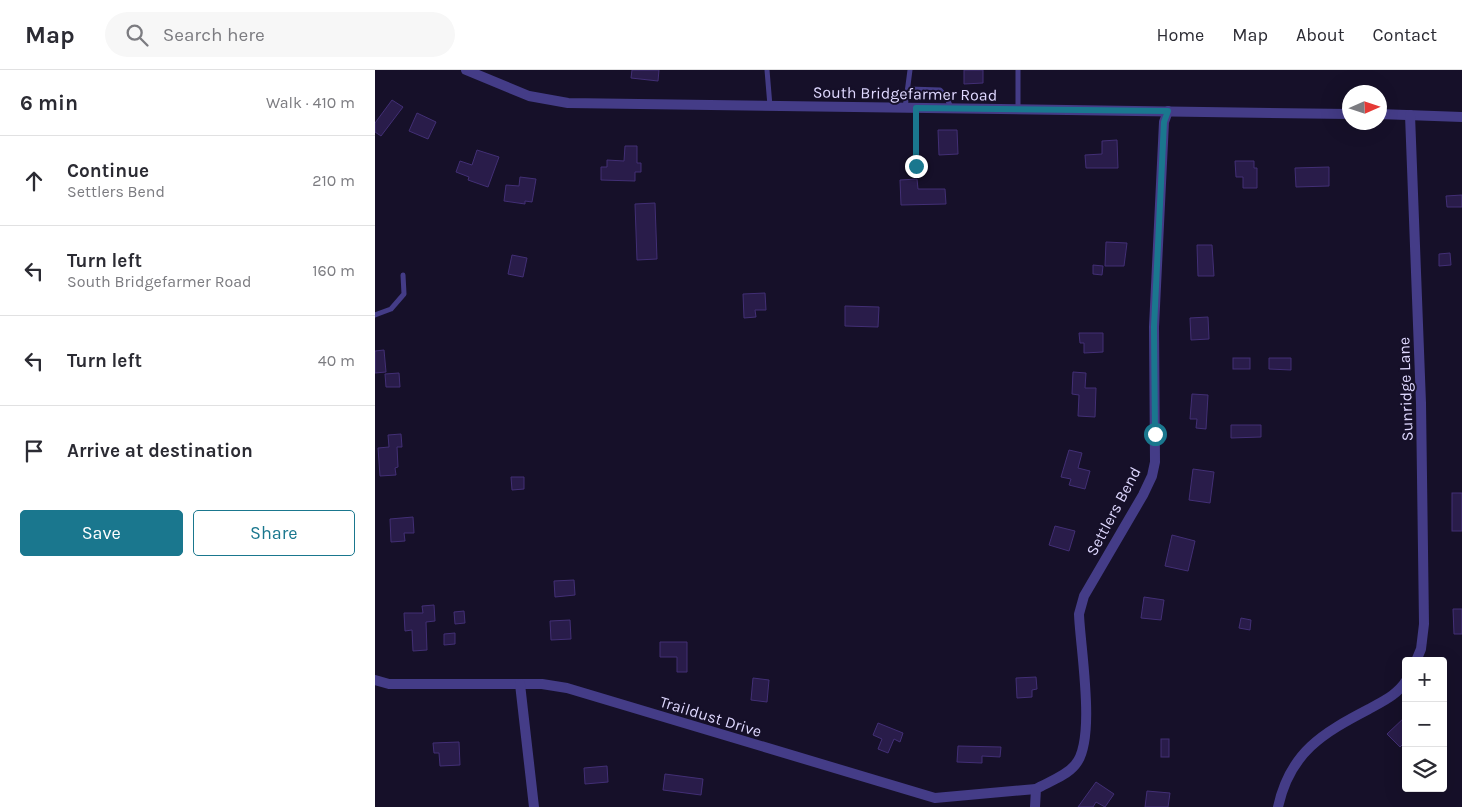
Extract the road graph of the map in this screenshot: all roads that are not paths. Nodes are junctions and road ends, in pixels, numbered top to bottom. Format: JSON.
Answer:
{"nodes":[{"id":1,"x":466,"y":70,"type":"edge"},
{"id":2,"x":767,"y":70,"type":"edge"},
{"id":3,"x":910,"y":70,"type":"edge"},
{"id":4,"x":1018,"y":70,"type":"edge"},
{"id":5,"x":909,"y":89,"type":"junction"},
{"id":6,"x":770,"y":106,"type":"junction"},
{"id":7,"x":905,"y":108,"type":"junction"},
{"id":8,"x":916,"y":108,"type":"junction"},
{"id":9,"x":951,"y":108,"type":"junction"},
{"id":10,"x":1019,"y":109,"type":"junction"},
{"id":11,"x":1168,"y":111,"type":"junction"},
{"id":12,"x":1342,"y":114,"type":"edge"},
{"id":13,"x":1387,"y":114,"type":"edge"},
{"id":14,"x":1410,"y":115,"type":"junction"},
{"id":15,"x":1462,"y":117,"type":"edge"},
{"id":16,"x":916,"y":166,"type":"dead end"},
{"id":17,"x":403,"y":275,"type":"dead end"},
{"id":18,"x":375,"y":315,"type":"edge"},
{"id":19,"x":1418,"y":657,"type":"edge"},
{"id":20,"x":375,"y":680,"type":"edge"},
{"id":21,"x":520,"y":684,"type":"junction"},
{"id":22,"x":1402,"y":685,"type":"edge"},
{"id":23,"x":1036,"y":789,"type":"junction"},
{"id":24,"x":534,"y":807,"type":"edge"},
{"id":25,"x":1035,"y":807,"type":"edge"},
{"id":26,"x":1277,"y":807,"type":"edge"}],
"edges":[{"from":1,"to":6,"type":"street","name":"South Bridgefarmer Road"},
{"from":2,"to":6,"type":"lane"},
{"from":3,"to":5,"type":"lane"},
{"from":4,"to":10,"type":"lane"},
{"from":5,"to":7,"type":"lane"},
{"from":5,"to":9,"type":"lane"},
{"from":6,"to":7,"type":"street","name":"South Bridgefarmer Road"},
{"from":7,"to":8,"type":"street","name":"South Bridgefarmer Road"},
{"from":8,"to":9,"type":"street","name":"South Bridgefarmer Road"},
{"from":8,"to":16,"type":"lane"},
{"from":9,"to":10,"type":"street","name":"South Bridgefarmer Road"},
{"from":10,"to":11,"type":"street","name":"South Bridgefarmer Road"},
{"from":11,"to":12,"type":"street","name":"South Bridgefarmer Road"},
{"from":11,"to":23,"type":"street","name":"Settlers Bend"},
{"from":13,"to":14,"type":"street"},
{"from":14,"to":15,"type":"street"},
{"from":14,"to":19,"type":"street","name":"Sunridge Lane"},
{"from":17,"to":18,"type":"lane"},
{"from":20,"to":21,"type":"street","name":"Traildust Drive"},
{"from":21,"to":23,"type":"street","name":"Traildust Drive"},
{"from":21,"to":24,"type":"street"},
{"from":22,"to":26,"type":"street"},
{"from":23,"to":25,"type":"street"}]}
